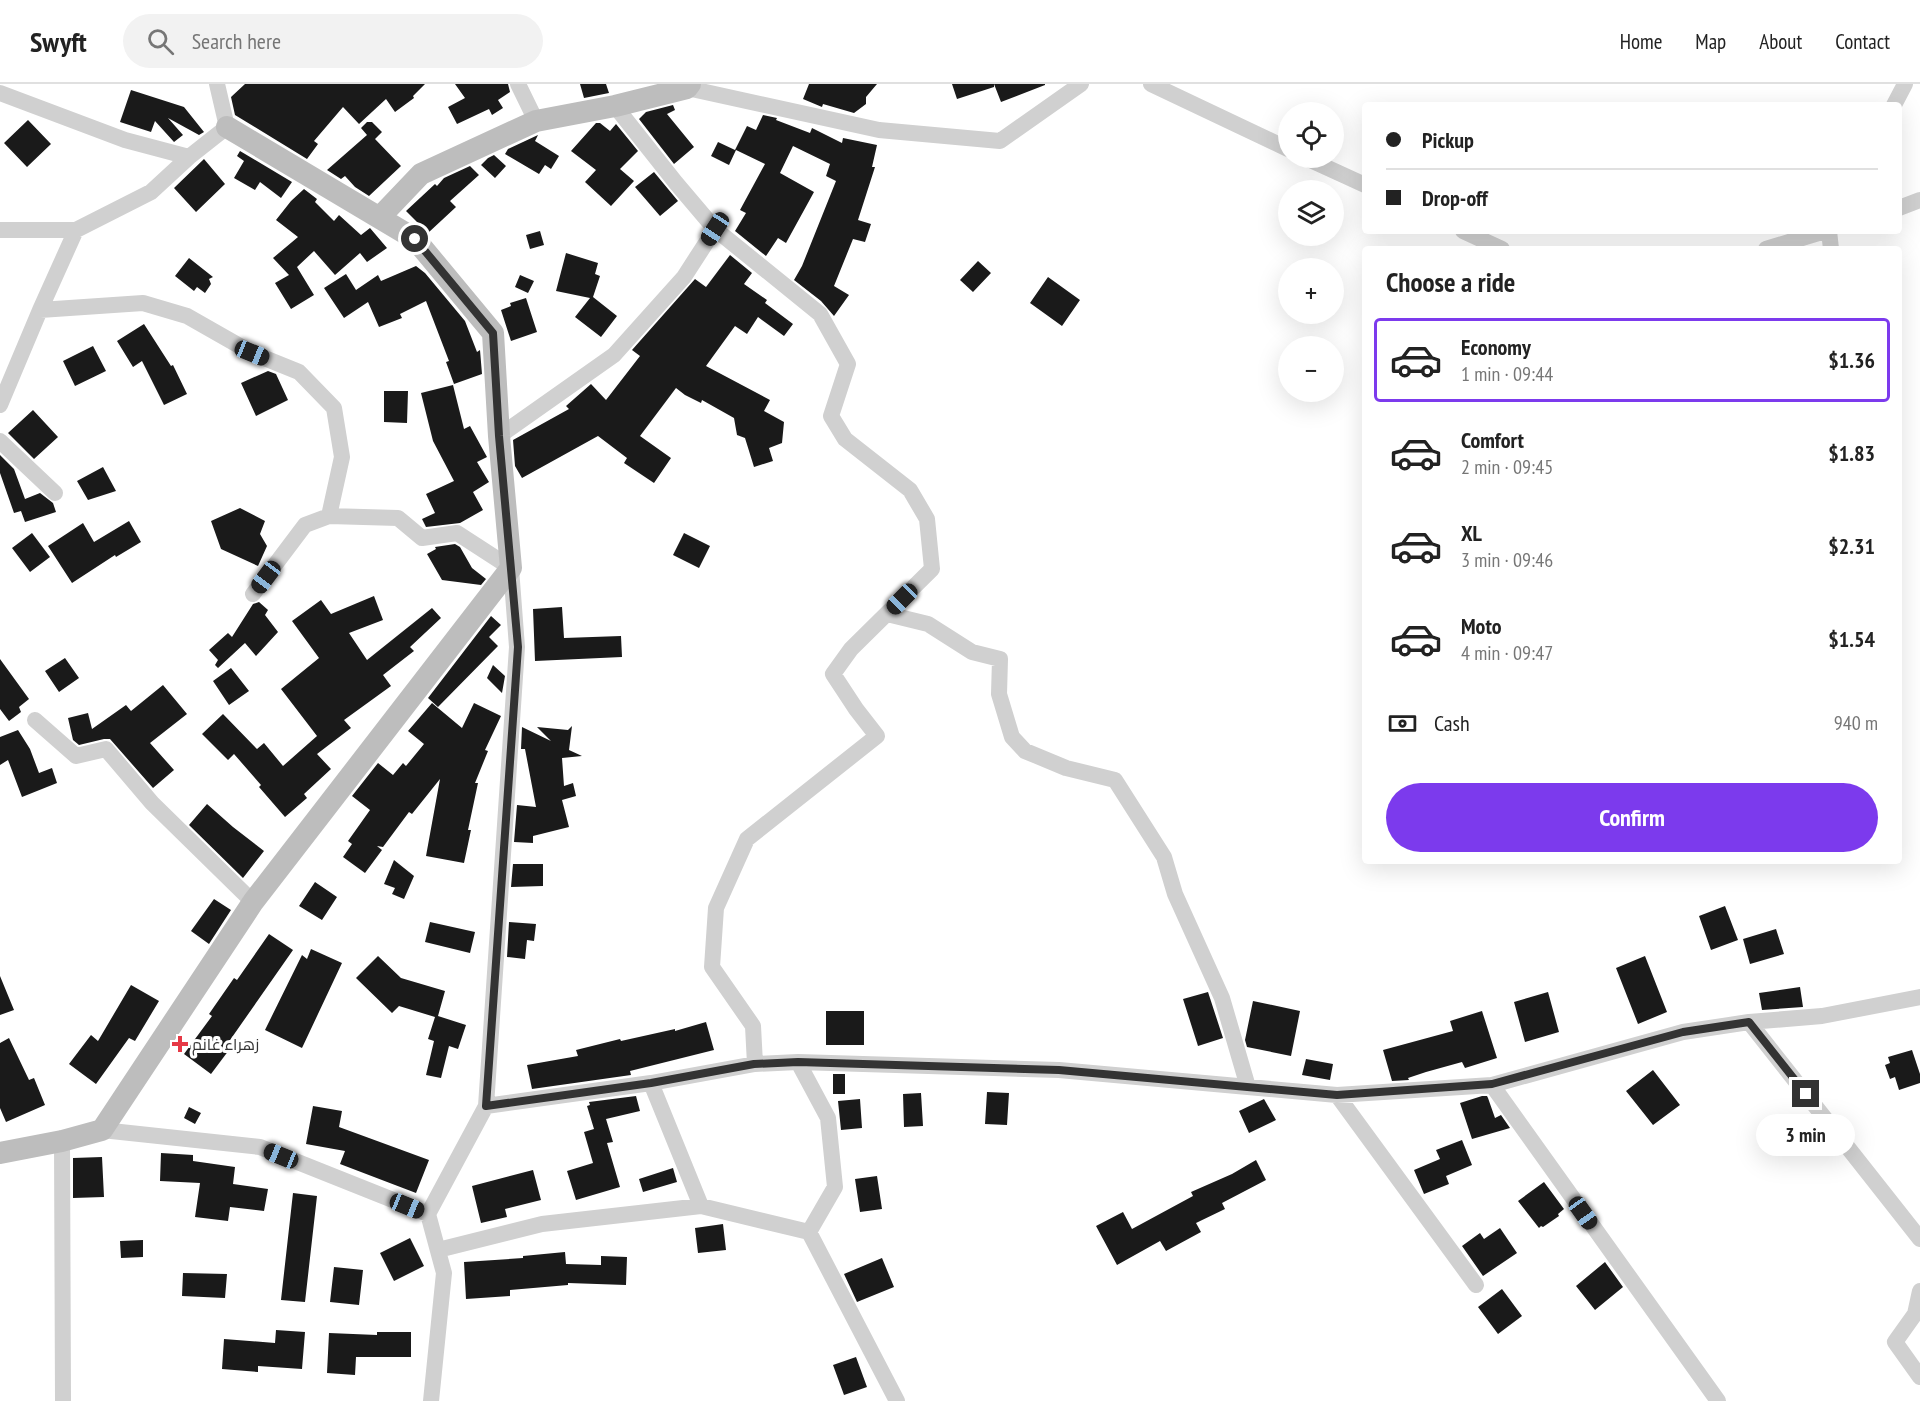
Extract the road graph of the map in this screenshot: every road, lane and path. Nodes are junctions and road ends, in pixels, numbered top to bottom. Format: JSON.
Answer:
{"nodes":[{"id":1,"x":217,"y":84,"type":"edge"},
{"id":2,"x":518,"y":84,"type":"edge"},
{"id":3,"x":1081,"y":84,"type":"edge"},
{"id":4,"x":1151,"y":84,"type":"edge"},
{"id":5,"x":1905,"y":84,"type":"edge"},
{"id":6,"x":688,"y":86,"type":"edge"},
{"id":7,"x":0,"y":93,"type":"edge"},
{"id":8,"x":1896,"y":102,"type":"edge"},
{"id":9,"x":615,"y":106,"type":"junction"},
{"id":10,"x":536,"y":121,"type":"junction"},
{"id":11,"x":227,"y":127,"type":"junction"},
{"id":12,"x":1278,"y":144,"type":"edge"},
{"id":13,"x":189,"y":157,"type":"junction"},
{"id":14,"x":1328,"y":168,"type":"edge"},
{"id":15,"x":1362,"y":184,"type":"edge"},
{"id":16,"x":1920,"y":200,"type":"edge"},
{"id":17,"x":1902,"y":206,"type":"edge"},
{"id":18,"x":380,"y":217,"type":"junction"},
{"id":19,"x":715,"y":229,"type":"junction"},
{"id":20,"x":0,"y":230,"type":"edge"},
{"id":21,"x":76,"y":230,"type":"junction"},
{"id":22,"x":1470,"y":234,"type":"edge"},
{"id":23,"x":1817,"y":234,"type":"edge"},
{"id":24,"x":1496,"y":246,"type":"edge"},
{"id":25,"x":1776,"y":246,"type":"edge"},
{"id":26,"x":39,"y":310,"type":"junction"},
{"id":27,"x":0,"y":405,"type":"edge"},
{"id":28,"x":499,"y":436,"type":"junction"},
{"id":29,"x":0,"y":441,"type":"edge"},
{"id":30,"x":55,"y":493,"type":"dead end"},
{"id":31,"x":329,"y":516,"type":"junction"},
{"id":32,"x":512,"y":568,"type":"junction"},
{"id":33,"x":253,"y":594,"type":"dead end"},
{"id":34,"x":887,"y":614,"type":"junction"},
{"id":35,"x":35,"y":720,"type":"dead end"},
{"id":36,"x":253,"y":902,"type":"junction"},
{"id":37,"x":1920,"y":997,"type":"edge"},
{"id":38,"x":1749,"y":1022,"type":"junction"},
{"id":39,"x":798,"y":1062,"type":"junction"},
{"id":40,"x":754,"y":1064,"type":"junction"},
{"id":41,"x":651,"y":1083,"type":"junction"},
{"id":42,"x":1492,"y":1084,"type":"junction"},
{"id":43,"x":1248,"y":1087,"type":"junction"},
{"id":44,"x":1337,"y":1095,"type":"junction"},
{"id":45,"x":486,"y":1106,"type":"junction"},
{"id":46,"x":102,"y":1130,"type":"junction"},
{"id":47,"x":62,"y":1141,"type":"junction"},
{"id":48,"x":2,"y":1149,"type":"edge"},
{"id":49,"x":701,"y":1206,"type":"junction"},
{"id":50,"x":428,"y":1214,"type":"junction"},
{"id":51,"x":809,"y":1232,"type":"junction"},
{"id":52,"x":1920,"y":1239,"type":"edge"},
{"id":53,"x":438,"y":1250,"type":"junction"},
{"id":54,"x":1476,"y":1285,"type":"dead end"},
{"id":55,"x":1920,"y":1291,"type":"edge"},
{"id":56,"x":1920,"y":1377,"type":"edge"},
{"id":57,"x":63,"y":1401,"type":"edge"},
{"id":58,"x":431,"y":1401,"type":"edge"},
{"id":59,"x":897,"y":1401,"type":"edge"},
{"id":60,"x":1718,"y":1401,"type":"edge"}],
"edges":[{"from":1,"to":11,"type":"street"},
{"from":2,"to":10,"type":"street"},
{"from":3,"to":6,"type":"street"},
{"from":4,"to":12,"type":"street"},
{"from":5,"to":8,"type":"street"},
{"from":6,"to":9,"type":"street"},
{"from":7,"to":13,"type":"street"},
{"from":9,"to":10,"type":"street"},
{"from":9,"to":19,"type":"street"},
{"from":10,"to":18,"type":"street"},
{"from":11,"to":13,"type":"street"},
{"from":11,"to":18,"type":"street"},
{"from":13,"to":21,"type":"street"},
{"from":14,"to":15,"type":"street"},
{"from":16,"to":17,"type":"street"},
{"from":18,"to":28,"type":"street"},
{"from":19,"to":28,"type":"street"},
{"from":19,"to":34,"type":"street"},
{"from":20,"to":21,"type":"street"},
{"from":21,"to":26,"type":"street"},
{"from":22,"to":24,"type":"street"},
{"from":23,"to":25,"type":"street"},
{"from":26,"to":27,"type":"street"},
{"from":26,"to":31,"type":"street"},
{"from":28,"to":32,"type":"street"},
{"from":29,"to":30,"type":"street"},
{"from":31,"to":32,"type":"street"},
{"from":31,"to":33,"type":"street"},
{"from":32,"to":36,"type":"street"},
{"from":32,"to":45,"type":"street"},
{"from":34,"to":40,"type":"street"},
{"from":34,"to":43,"type":"street"},
{"from":35,"to":36,"type":"street"},
{"from":36,"to":46,"type":"street"},
{"from":37,"to":38,"type":"street"},
{"from":38,"to":42,"type":"street"},
{"from":38,"to":52,"type":"street"},
{"from":39,"to":40,"type":"street"},
{"from":39,"to":43,"type":"street"},
{"from":39,"to":51,"type":"street"},
{"from":40,"to":41,"type":"street"},
{"from":41,"to":45,"type":"street"},
{"from":41,"to":49,"type":"street"},
{"from":42,"to":44,"type":"street"},
{"from":42,"to":60,"type":"street"},
{"from":43,"to":44,"type":"street"},
{"from":44,"to":54,"type":"street"},
{"from":45,"to":50,"type":"street"},
{"from":46,"to":47,"type":"street"},
{"from":46,"to":50,"type":"street"},
{"from":47,"to":48,"type":"street"},
{"from":47,"to":57,"type":"street"},
{"from":49,"to":51,"type":"street"},
{"from":49,"to":53,"type":"street"},
{"from":50,"to":53,"type":"street"},
{"from":51,"to":59,"type":"street"},
{"from":53,"to":58,"type":"street"},
{"from":55,"to":56,"type":"street"}]}
